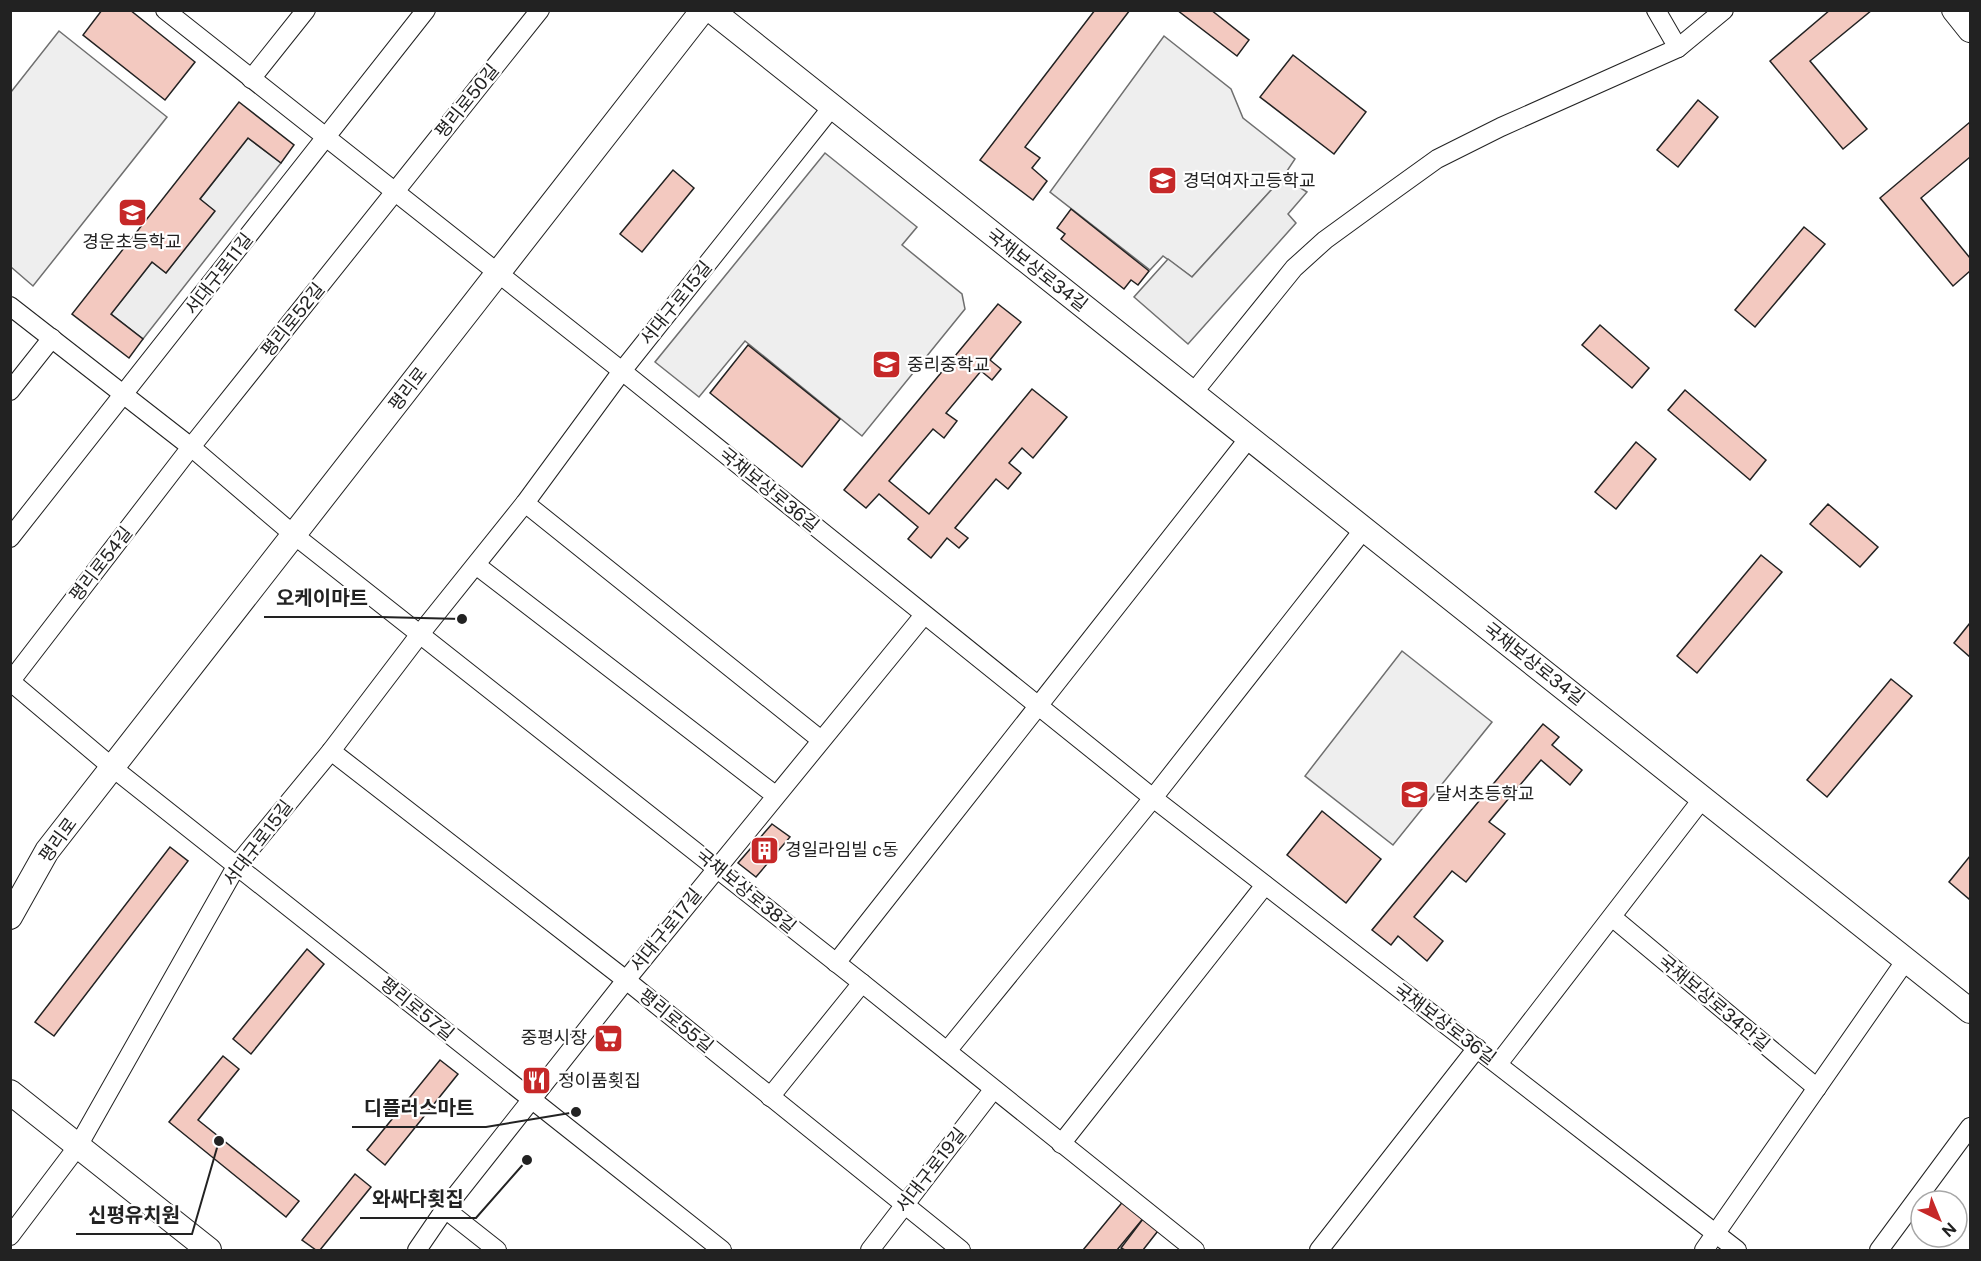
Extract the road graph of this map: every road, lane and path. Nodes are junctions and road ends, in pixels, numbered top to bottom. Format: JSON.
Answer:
{"nodes":[{"id":1,"x":165,"y":10,"type":"edge"},
{"id":2,"x":306,"y":10,"type":"edge"},
{"id":3,"x":426,"y":10,"type":"edge"},
{"id":4,"x":540,"y":10,"type":"edge"},
{"id":5,"x":703,"y":10,"type":"edge"},
{"id":6,"x":711,"y":10,"type":"edge"},
{"id":7,"x":1656,"y":10,"type":"edge"},
{"id":8,"x":1724,"y":10,"type":"edge"},
{"id":9,"x":1954,"y":10,"type":"edge"},
{"id":10,"x":184,"y":16,"type":"edge"},
{"id":11,"x":1971,"y":30,"type":"edge"},
{"id":12,"x":1678,"y":48,"type":"junction"},
{"id":13,"x":252,"y":79,"type":"junction"},
{"id":14,"x":832,"y":107,"type":"junction"},
{"id":15,"x":326,"y":138,"type":"junction"},
{"id":16,"x":395,"y":192,"type":"junction"},
{"id":17,"x":498,"y":274,"type":"junction"},
{"id":18,"x":10,"y":306,"type":"edge"},
{"id":19,"x":52,"y":338,"type":"junction"},
{"id":20,"x":622,"y":370,"type":"junction"},
{"id":21,"x":10,"y":391,"type":"edge"},
{"id":22,"x":1193,"y":393,"type":"junction"},
{"id":23,"x":123,"y":395,"type":"junction"},
{"id":24,"x":1249,"y":438,"type":"junction"},
{"id":25,"x":191,"y":447,"type":"junction"},
{"id":26,"x":525,"y":503,"type":"junction"},
{"id":27,"x":1364,"y":530,"type":"junction"},
{"id":28,"x":294,"y":535,"type":"junction"},
{"id":29,"x":10,"y":538,"type":"edge"},
{"id":30,"x":476,"y":565,"type":"junction"},
{"id":31,"x":924,"y":615,"type":"junction"},
{"id":32,"x":420,"y":634,"type":"junction"},
{"id":33,"x":11,"y":681,"type":"edge"},
{"id":34,"x":1038,"y":707,"type":"junction"},
{"id":35,"x":821,"y":740,"type":"junction"},
{"id":36,"x":331,"y":751,"type":"junction"},
{"id":37,"x":113,"y":768,"type":"junction"},
{"id":38,"x":775,"y":795,"type":"junction"},
{"id":39,"x":1153,"y":798,"type":"junction"},
{"id":40,"x":1703,"y":798,"type":"junction"},
{"id":41,"x":237,"y":865,"type":"junction"},
{"id":42,"x":717,"y":868,"type":"junction"},
{"id":43,"x":1265,"y":885,"type":"junction"},
{"id":44,"x":10,"y":917,"type":"edge"},
{"id":45,"x":1612,"y":917,"type":"junction"},
{"id":46,"x":1906,"y":960,"type":"junction"},
{"id":47,"x":836,"y":963,"type":"junction"},
{"id":48,"x":626,"y":980,"type":"junction"},
{"id":49,"x":862,"y":983,"type":"junction"},
{"id":50,"x":1971,"y":1011,"type":"edge"},
{"id":51,"x":1477,"y":1048,"type":"junction"},
{"id":52,"x":947,"y":1051,"type":"junction"},
{"id":53,"x":1498,"y":1064,"type":"junction"},
{"id":54,"x":1816,"y":1088,"type":"junction"},
{"id":55,"x":993,"y":1090,"type":"junction"},
{"id":56,"x":10,"y":1092,"type":"edge"},
{"id":57,"x":770,"y":1097,"type":"junction"},
{"id":58,"x":531,"y":1100,"type":"junction"},
{"id":59,"x":1971,"y":1127,"type":"edge"},
{"id":60,"x":1062,"y":1144,"type":"junction"},
{"id":61,"x":78,"y":1146,"type":"junction"},
{"id":62,"x":904,"y":1206,"type":"junction"},
{"id":63,"x":445,"y":1209,"type":"junction"},
{"id":64,"x":1715,"y":1234,"type":"junction"},
{"id":65,"x":10,"y":1236,"type":"edge"},
{"id":66,"x":209,"y":1251,"type":"edge"},
{"id":67,"x":417,"y":1251,"type":"edge"},
{"id":68,"x":497,"y":1251,"type":"edge"},
{"id":69,"x":722,"y":1251,"type":"edge"},
{"id":70,"x":870,"y":1251,"type":"edge"},
{"id":71,"x":961,"y":1251,"type":"edge"},
{"id":72,"x":1195,"y":1251,"type":"edge"},
{"id":73,"x":1319,"y":1251,"type":"edge"},
{"id":74,"x":1704,"y":1251,"type":"edge"},
{"id":75,"x":1737,"y":1251,"type":"edge"},
{"id":76,"x":1880,"y":1251,"type":"edge"}],
"edges":[{"from":1,"to":10,"type":"street"},
{"from":2,"to":13,"type":"street"},
{"from":3,"to":15,"type":"street","name":"서대구로11길"},
{"from":4,"to":16,"type":"street","name":"평리로50길"},
{"from":5,"to":17,"type":"main road","name":"평리로"},
{"from":6,"to":14,"type":"main road","name":"국채보상로34길"},
{"from":7,"to":12,"type":"street"},
{"from":8,"to":12,"type":"street"},
{"from":9,"to":11,"type":"main road"},
{"from":10,"to":13,"type":"street"},
{"from":12,"to":22,"type":"street"},
{"from":13,"to":15,"type":"street"},
{"from":14,"to":20,"type":"street","name":"서대구로15길"},
{"from":14,"to":22,"type":"main road","name":"국채보상로34길"},
{"from":15,"to":16,"type":"street"},
{"from":15,"to":23,"type":"street","name":"서대구로11길"},
{"from":16,"to":17,"type":"street"},
{"from":16,"to":25,"type":"street","name":"평리로52길"},
{"from":17,"to":20,"type":"street","name":"국채보상로36길"},
{"from":17,"to":28,"type":"main road","name":"평리로"},
{"from":18,"to":19,"type":"street"},
{"from":19,"to":21,"type":"street"},
{"from":19,"to":23,"type":"street"},
{"from":20,"to":26,"type":"street","name":"서대구로15길"},
{"from":20,"to":31,"type":"street","name":"국채보상로36길"},
{"from":22,"to":24,"type":"main road","name":"국채보상로34길"},
{"from":23,"to":25,"type":"street"},
{"from":23,"to":29,"type":"street","name":"서대구로11길"},
{"from":24,"to":27,"type":"main road","name":"국채보상로34길"},
{"from":24,"to":34,"type":"street"},
{"from":25,"to":28,"type":"street"},
{"from":25,"to":33,"type":"street","name":"평리로54길"},
{"from":26,"to":30,"type":"street","name":"서대구로15길"},
{"from":26,"to":35,"type":"street"},
{"from":27,"to":39,"type":"street"},
{"from":27,"to":40,"type":"main road","name":"국채보상로34길"},
{"from":28,"to":32,"type":"street","name":"국채보상로38길"},
{"from":28,"to":37,"type":"main road","name":"평리로"},
{"from":30,"to":32,"type":"street","name":"서대구로15길"},
{"from":30,"to":38,"type":"street"},
{"from":31,"to":34,"type":"street","name":"국채보상로36길"},
{"from":31,"to":35,"type":"street","name":"서대구로17길"},
{"from":32,"to":36,"type":"street","name":"서대구로15길"},
{"from":32,"to":42,"type":"street","name":"국채보상로38길"},
{"from":33,"to":37,"type":"street"},
{"from":34,"to":39,"type":"street","name":"국채보상로36길"},
{"from":34,"to":47,"type":"street"},
{"from":35,"to":38,"type":"street","name":"서대구로17길"},
{"from":36,"to":41,"type":"street","name":"서대구로15길"},
{"from":36,"to":48,"type":"street","name":"평리로55길"},
{"from":37,"to":41,"type":"street","name":"평리로57길"},
{"from":37,"to":44,"type":"main road","name":"평리로"},
{"from":38,"to":42,"type":"street","name":"서대구로17길"},
{"from":39,"to":43,"type":"street","name":"국채보상로36길"},
{"from":39,"to":52,"type":"street"},
{"from":40,"to":45,"type":"street"},
{"from":40,"to":46,"type":"main road","name":"국채보상로34길"},
{"from":41,"to":58,"type":"street","name":"평리로57길"},
{"from":41,"to":61,"type":"street","name":"서대구로15길"},
{"from":42,"to":47,"type":"street","name":"국채보상로38길"},
{"from":42,"to":48,"type":"street","name":"서대구로17길"},
{"from":43,"to":51,"type":"street","name":"국채보상로36길"},
{"from":43,"to":60,"type":"street"},
{"from":45,"to":53,"type":"street"},
{"from":45,"to":54,"type":"street","name":"국채보상로34안길"},
{"from":46,"to":50,"type":"main road","name":"국채보상로34길"},
{"from":46,"to":54,"type":"street"},
{"from":47,"to":49,"type":"street","name":"국채보상로38길"},
{"from":48,"to":57,"type":"street","name":"평리로55길"},
{"from":48,"to":58,"type":"street","name":"서대구로17길"},
{"from":49,"to":52,"type":"street","name":"국채보상로38길"},
{"from":49,"to":57,"type":"street"},
{"from":51,"to":53,"type":"street","name":"국채보상로36길"},
{"from":51,"to":73,"type":"street"},
{"from":52,"to":55,"type":"street","name":"국채보상로38길"},
{"from":53,"to":64,"type":"street","name":"국채보상로36길"},
{"from":54,"to":64,"type":"street"},
{"from":55,"to":60,"type":"street","name":"국채보상로38길"},
{"from":55,"to":62,"type":"street","name":"서대구로19길"},
{"from":56,"to":61,"type":"main road"},
{"from":57,"to":62,"type":"street","name":"평리로55길"},
{"from":58,"to":63,"type":"street","name":"서대구로17길"},
{"from":58,"to":69,"type":"street","name":"평리로57길"},
{"from":59,"to":76,"type":"street"},
{"from":60,"to":72,"type":"street","name":"국채보상로38길"},
{"from":61,"to":65,"type":"street","name":"서대구로15길"},
{"from":61,"to":66,"type":"main road"},
{"from":62,"to":70,"type":"street","name":"서대구로19길"},
{"from":62,"to":71,"type":"street","name":"평리로55길"},
{"from":63,"to":67,"type":"street","name":"서대구로17길"},
{"from":63,"to":68,"type":"street"},
{"from":64,"to":74,"type":"street"},
{"from":64,"to":75,"type":"street","name":"국채보상로36길"}]}
